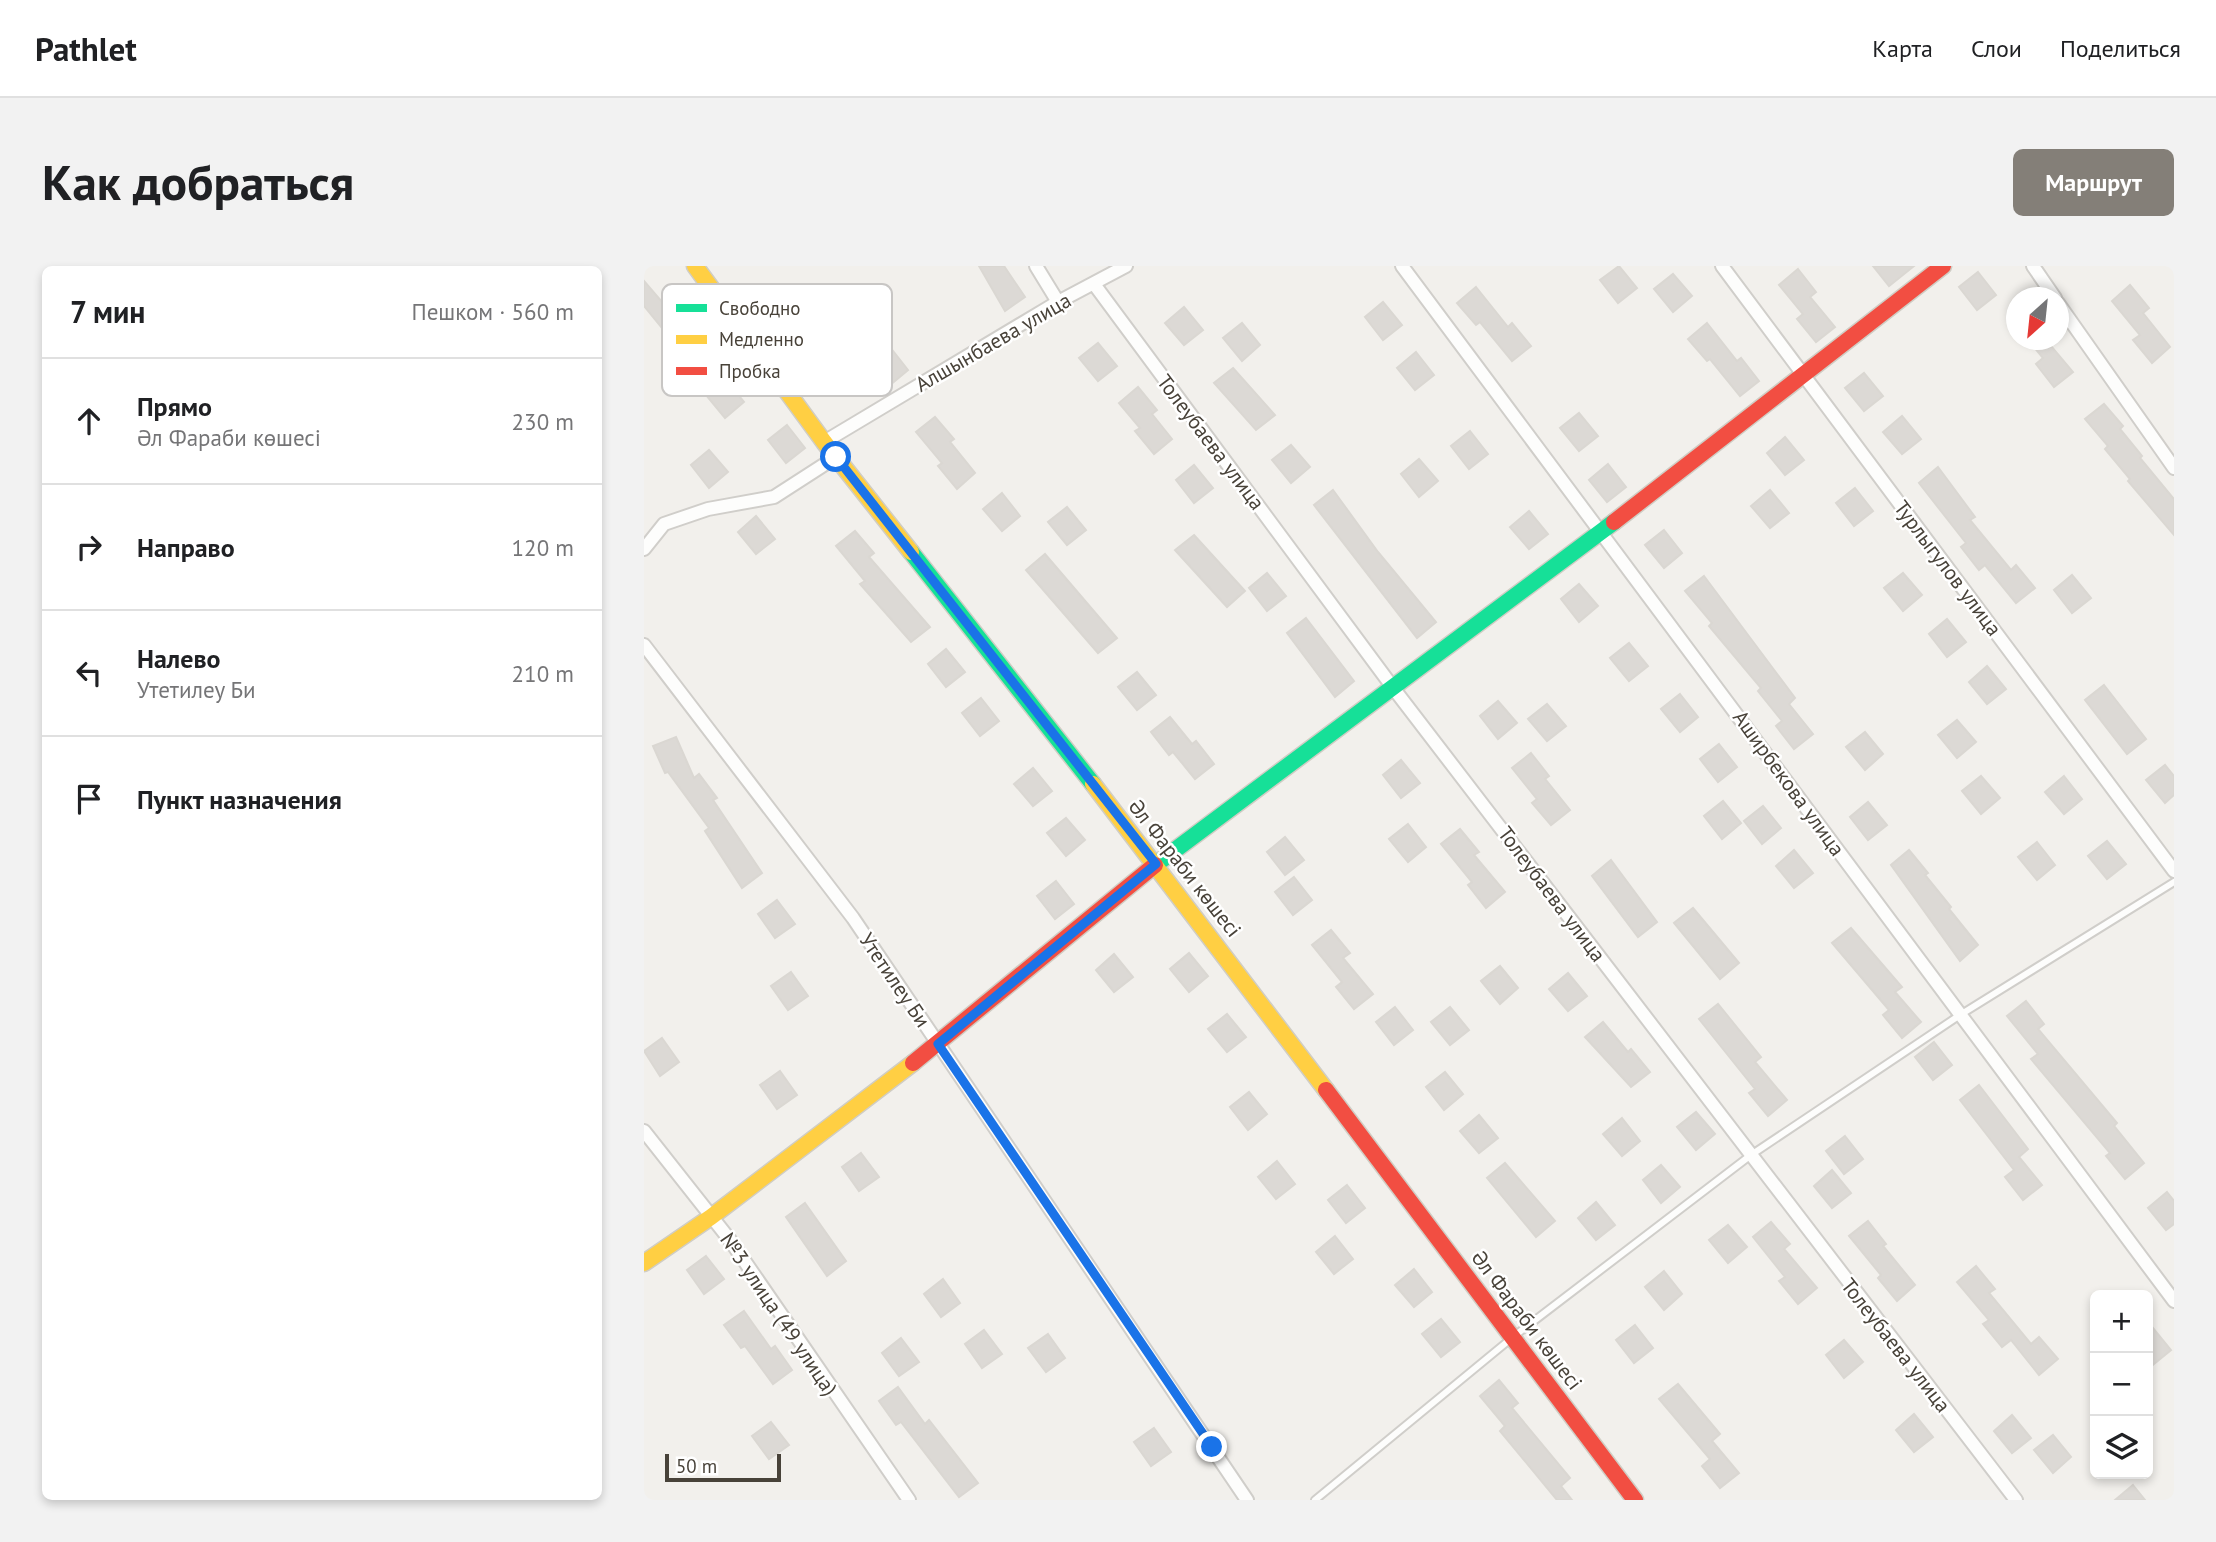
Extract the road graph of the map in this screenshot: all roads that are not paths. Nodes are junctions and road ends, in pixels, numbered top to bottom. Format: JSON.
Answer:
{"nodes":[{"id":1,"x":695,"y":266,"type":"edge"},
{"id":2,"x":1036,"y":266,"type":"edge"},
{"id":3,"x":1126,"y":266,"type":"edge"},
{"id":4,"x":1402,"y":266,"type":"edge"},
{"id":5,"x":1721,"y":266,"type":"edge"},
{"id":6,"x":1942,"y":266,"type":"edge"},
{"id":7,"x":2033,"y":266,"type":"edge"},
{"id":8,"x":708,"y":284,"type":"edge"},
{"id":9,"x":1094,"y":284,"type":"junction"},
{"id":10,"x":2047,"y":287,"type":"edge"},
{"id":11,"x":1058,"y":302,"type":"junction"},
{"id":12,"x":2069,"y":317,"type":"edge"},
{"id":13,"x":1805,"y":376,"type":"junction"},
{"id":14,"x":790,"y":396,"type":"edge"},
{"id":15,"x":824,"y":442,"type":"junction"},
{"id":16,"x":836,"y":457,"type":"junction"},
{"id":17,"x":2174,"y":468,"type":"edge"},
{"id":18,"x":1602,"y":531,"type":"junction"},
{"id":19,"x":644,"y":549,"type":"edge"},
{"id":20,"x":644,"y":645,"type":"edge"},
{"id":21,"x":1394,"y":689,"type":"junction"},
{"id":22,"x":1156,"y":864,"type":"junction"},
{"id":23,"x":2174,"y":871,"type":"edge"},
{"id":24,"x":2174,"y":882,"type":"edge"},
{"id":25,"x":1960,"y":1015,"type":"junction"},
{"id":26,"x":938,"y":1044,"type":"junction"},
{"id":27,"x":644,"y":1131,"type":"edge"},
{"id":28,"x":1751,"y":1154,"type":"junction"},
{"id":29,"x":711,"y":1217,"type":"junction"},
{"id":30,"x":644,"y":1263,"type":"edge"},
{"id":31,"x":2174,"y":1301,"type":"edge"},
{"id":32,"x":1513,"y":1337,"type":"junction"},
{"id":33,"x":909,"y":1500,"type":"edge"},
{"id":34,"x":1247,"y":1500,"type":"edge"},
{"id":35,"x":1315,"y":1500,"type":"edge"},
{"id":36,"x":1635,"y":1500,"type":"edge"},
{"id":37,"x":2016,"y":1500,"type":"edge"}],
"edges":[{"from":1,"to":8,"type":"street","name":"Әл Фараби көшесі"},
{"from":2,"to":11,"type":"street"},
{"from":3,"to":9,"type":"street","name":"Алшынбаева улица"},
{"from":4,"to":18,"type":"street","name":"Аширбекова улица"},
{"from":5,"to":13,"type":"street","name":"Турлыгулов улица"},
{"from":6,"to":13,"type":"street"},
{"from":7,"to":10,"type":"street"},
{"from":9,"to":11,"type":"street","name":"Алшынбаева улица"},
{"from":9,"to":21,"type":"street","name":"Толеубаева улица"},
{"from":11,"to":15,"type":"street","name":"Алшынбаева улица"},
{"from":12,"to":17,"type":"street"},
{"from":13,"to":18,"type":"street"},
{"from":13,"to":23,"type":"street","name":"Турлыгулов улица"},
{"from":14,"to":15,"type":"street","name":"Әл Фараби көшесі"},
{"from":15,"to":16,"type":"street","name":"Әл Фараби көшесі"},
{"from":16,"to":19,"type":"street"},
{"from":16,"to":22,"type":"street","name":"Әл Фараби көшесі"},
{"from":18,"to":21,"type":"street"},
{"from":18,"to":25,"type":"street","name":"Аширбекова улица"},
{"from":20,"to":26,"type":"street","name":"Утетилеу Би"},
{"from":21,"to":22,"type":"street"},
{"from":21,"to":28,"type":"street","name":"Толеубаева улица"},
{"from":22,"to":26,"type":"street"},
{"from":22,"to":32,"type":"street","name":"Әл Фараби көшесі"},
{"from":24,"to":25,"type":"lane"},
{"from":25,"to":28,"type":"lane"},
{"from":25,"to":31,"type":"street","name":"Аширбекова улица"},
{"from":26,"to":29,"type":"street"},
{"from":26,"to":34,"type":"street","name":"Утетилеу Би"},
{"from":27,"to":29,"type":"street","name":"№3 улица (49 улица)"},
{"from":28,"to":32,"type":"lane"},
{"from":28,"to":37,"type":"street","name":"Толеубаева улица"},
{"from":29,"to":30,"type":"street"},
{"from":29,"to":33,"type":"street","name":"№3 улица (49 улица)"},
{"from":32,"to":35,"type":"lane"},
{"from":32,"to":36,"type":"street","name":"Әл Фараби көшесі"}]}
